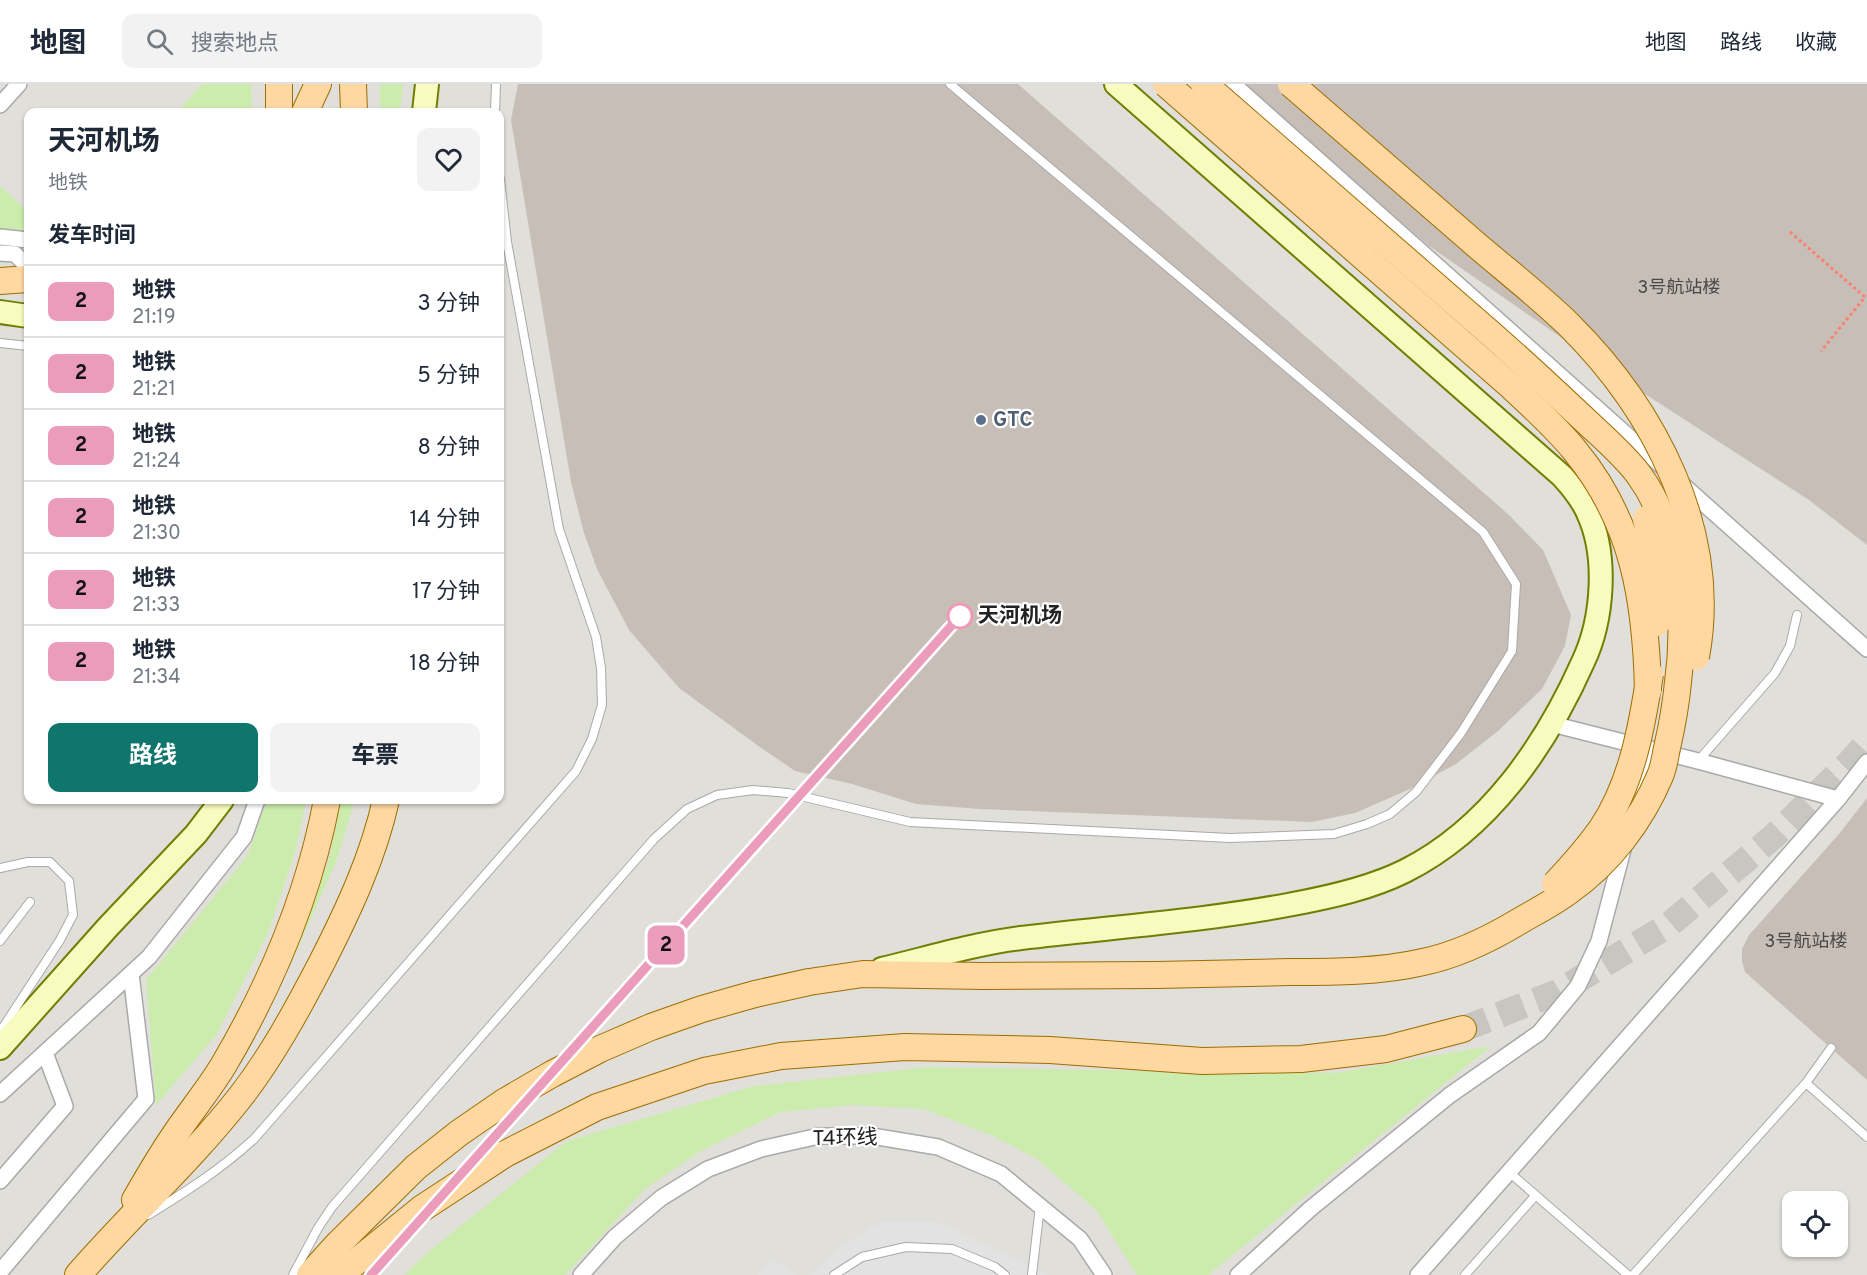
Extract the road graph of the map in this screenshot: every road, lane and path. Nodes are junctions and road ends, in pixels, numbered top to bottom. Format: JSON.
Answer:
{"nodes":[{"id":1,"x":19,"y":84,"type":"edge"},
{"id":2,"x":279,"y":84,"type":"edge"},
{"id":3,"x":318,"y":84,"type":"edge"},
{"id":4,"x":352,"y":84,"type":"edge"},
{"id":5,"x":427,"y":84,"type":"edge"},
{"id":6,"x":496,"y":84,"type":"edge"},
{"id":7,"x":950,"y":84,"type":"edge"},
{"id":8,"x":1116,"y":84,"type":"edge"},
{"id":9,"x":1167,"y":84,"type":"edge"},
{"id":10,"x":1203,"y":84,"type":"edge"},
{"id":11,"x":1233,"y":84,"type":"edge"},
{"id":12,"x":1291,"y":84,"type":"edge"},
{"id":13,"x":0,"y":105,"type":"edge"},
{"id":14,"x":279,"y":108,"type":"edge"},
{"id":15,"x":307,"y":108,"type":"edge"},
{"id":16,"x":354,"y":108,"type":"edge"},
{"id":17,"x":424,"y":108,"type":"edge"},
{"id":18,"x":495,"y":108,"type":"edge"},
{"id":19,"x":504,"y":215,"type":"edge"},
{"id":20,"x":1790,"y":232,"type":"dead end"},
{"id":21,"x":0,"y":237,"type":"edge"},
{"id":22,"x":24,"y":240,"type":"edge"},
{"id":23,"x":0,"y":253,"type":"edge"},
{"id":24,"x":24,"y":263,"type":"edge"},
{"id":25,"x":24,"y":279,"type":"edge"},
{"id":26,"x":0,"y":281,"type":"edge"},
{"id":27,"x":0,"y":312,"type":"edge"},
{"id":28,"x":24,"y":315,"type":"edge"},
{"id":29,"x":0,"y":344,"type":"edge"},
{"id":30,"x":24,"y":346,"type":"edge"},
{"id":31,"x":1821,"y":351,"type":"dead end"},
{"id":32,"x":1610,"y":444,"type":"junction"},
{"id":33,"x":1797,"y":615,"type":"dead end"},
{"id":34,"x":1867,"y":649,"type":"edge"},
{"id":35,"x":1647,"y":692,"type":"junction"},
{"id":36,"x":1552,"y":724,"type":"junction"},
{"id":37,"x":1647,"y":748,"type":"junction"},
{"id":38,"x":1698,"y":761,"type":"junction"},
{"id":39,"x":1867,"y":762,"type":"edge"},
{"id":40,"x":1662,"y":772,"type":"junction"},
{"id":41,"x":1838,"y":799,"type":"junction"},
{"id":42,"x":219,"y":804,"type":"edge"},
{"id":43,"x":256,"y":804,"type":"edge"},
{"id":44,"x":326,"y":804,"type":"edge"},
{"id":45,"x":385,"y":804,"type":"edge"},
{"id":46,"x":0,"y":868,"type":"edge"},
{"id":47,"x":30,"y":902,"type":"dead end"},
{"id":48,"x":1516,"y":923,"type":"junction"},
{"id":49,"x":0,"y":941,"type":"edge"},
{"id":50,"x":131,"y":974,"type":"junction"},
{"id":51,"x":863,"y":974,"type":"junction"},
{"id":52,"x":1462,"y":1029,"type":"tunnel mouth"},
{"id":53,"x":4,"y":1038,"type":"edge"},
{"id":54,"x":1831,"y":1048,"type":"dead end"},
{"id":55,"x":45,"y":1053,"type":"junction"},
{"id":56,"x":1806,"y":1083,"type":"junction"},
{"id":57,"x":0,"y":1094,"type":"edge"},
{"id":58,"x":1867,"y":1137,"type":"edge"},
{"id":59,"x":1509,"y":1173,"type":"junction"},
{"id":60,"x":0,"y":1181,"type":"edge"},
{"id":61,"x":1535,"y":1196,"type":"junction"},
{"id":62,"x":1040,"y":1206,"type":"junction"},
{"id":63,"x":113,"y":1236,"type":"junction"},
{"id":64,"x":0,"y":1272,"type":"edge"},
{"id":65,"x":78,"y":1275,"type":"edge"},
{"id":66,"x":293,"y":1275,"type":"edge"},
{"id":67,"x":310,"y":1275,"type":"edge"},
{"id":68,"x":336,"y":1275,"type":"edge"},
{"id":69,"x":582,"y":1275,"type":"edge"},
{"id":70,"x":834,"y":1275,"type":"edge"},
{"id":71,"x":1005,"y":1275,"type":"edge"},
{"id":72,"x":1032,"y":1275,"type":"edge"},
{"id":73,"x":1104,"y":1275,"type":"edge"},
{"id":74,"x":1238,"y":1275,"type":"edge"},
{"id":75,"x":1418,"y":1275,"type":"edge"},
{"id":76,"x":1465,"y":1275,"type":"edge"},
{"id":77,"x":1628,"y":1275,"type":"edge"},
{"id":78,"x":1633,"y":1275,"type":"edge"}],
"edges":[{"from":1,"to":13,"type":"street"},
{"from":2,"to":14,"type":"main road"},
{"from":3,"to":15,"type":"main road"},
{"from":4,"to":16,"type":"main road"},
{"from":5,"to":17,"type":"main road"},
{"from":6,"to":18,"type":"lane"},
{"from":7,"to":66,"type":"lane"},
{"from":8,"to":36,"type":"main road"},
{"from":9,"to":35,"type":"main road","bridge":true},
{"from":10,"to":32,"type":"main road","bridge":true},
{"from":11,"to":34,"type":"street"},
{"from":12,"to":40,"type":"main road","bridge":true},
{"from":19,"to":63,"type":"lane"},
{"from":20,"to":31,"type":"path"},
{"from":21,"to":22,"type":"street"},
{"from":23,"to":24,"type":"street"},
{"from":25,"to":26,"type":"main road"},
{"from":27,"to":28,"type":"main road"},
{"from":29,"to":30,"type":"lane"},
{"from":32,"to":35,"type":"main road","bridge":true},
{"from":32,"to":40,"type":"main road","bridge":true},
{"from":33,"to":38,"type":"lane"},
{"from":35,"to":48,"type":"main road","bridge":true},
{"from":36,"to":37,"type":"street"},
{"from":36,"to":51,"type":"main road"},
{"from":37,"to":38,"type":"street"},
{"from":37,"to":74,"type":"street"},
{"from":38,"to":41,"type":"street"},
{"from":39,"to":41,"type":"street"},
{"from":40,"to":48,"type":"main road","bridge":true},
{"from":41,"to":59,"type":"street"},
{"from":42,"to":53,"type":"main road"},
{"from":43,"to":50,"type":"street"},
{"from":44,"to":63,"type":"main road"},
{"from":45,"to":63,"type":"main road"},
{"from":46,"to":53,"type":"lane"},
{"from":47,"to":49,"type":"lane"},
{"from":48,"to":51,"type":"main road","bridge":true},
{"from":50,"to":55,"type":"street"},
{"from":50,"to":64,"type":"street"},
{"from":51,"to":67,"type":"main road"},
{"from":52,"to":68,"type":"main road"},
{"from":54,"to":56,"type":"lane"},
{"from":55,"to":57,"type":"street"},
{"from":55,"to":60,"type":"street"},
{"from":56,"to":58,"type":"lane"},
{"from":56,"to":78,"type":"lane"},
{"from":59,"to":61,"type":"lane"},
{"from":59,"to":75,"type":"street"},
{"from":61,"to":76,"type":"lane"},
{"from":61,"to":77,"type":"lane"},
{"from":62,"to":69,"type":"street","name":"T4环线"},
{"from":62,"to":72,"type":"lane"},
{"from":62,"to":73,"type":"street","name":"T4环线"},
{"from":63,"to":65,"type":"main road"},
{"from":70,"to":71,"type":"lane"}]}
